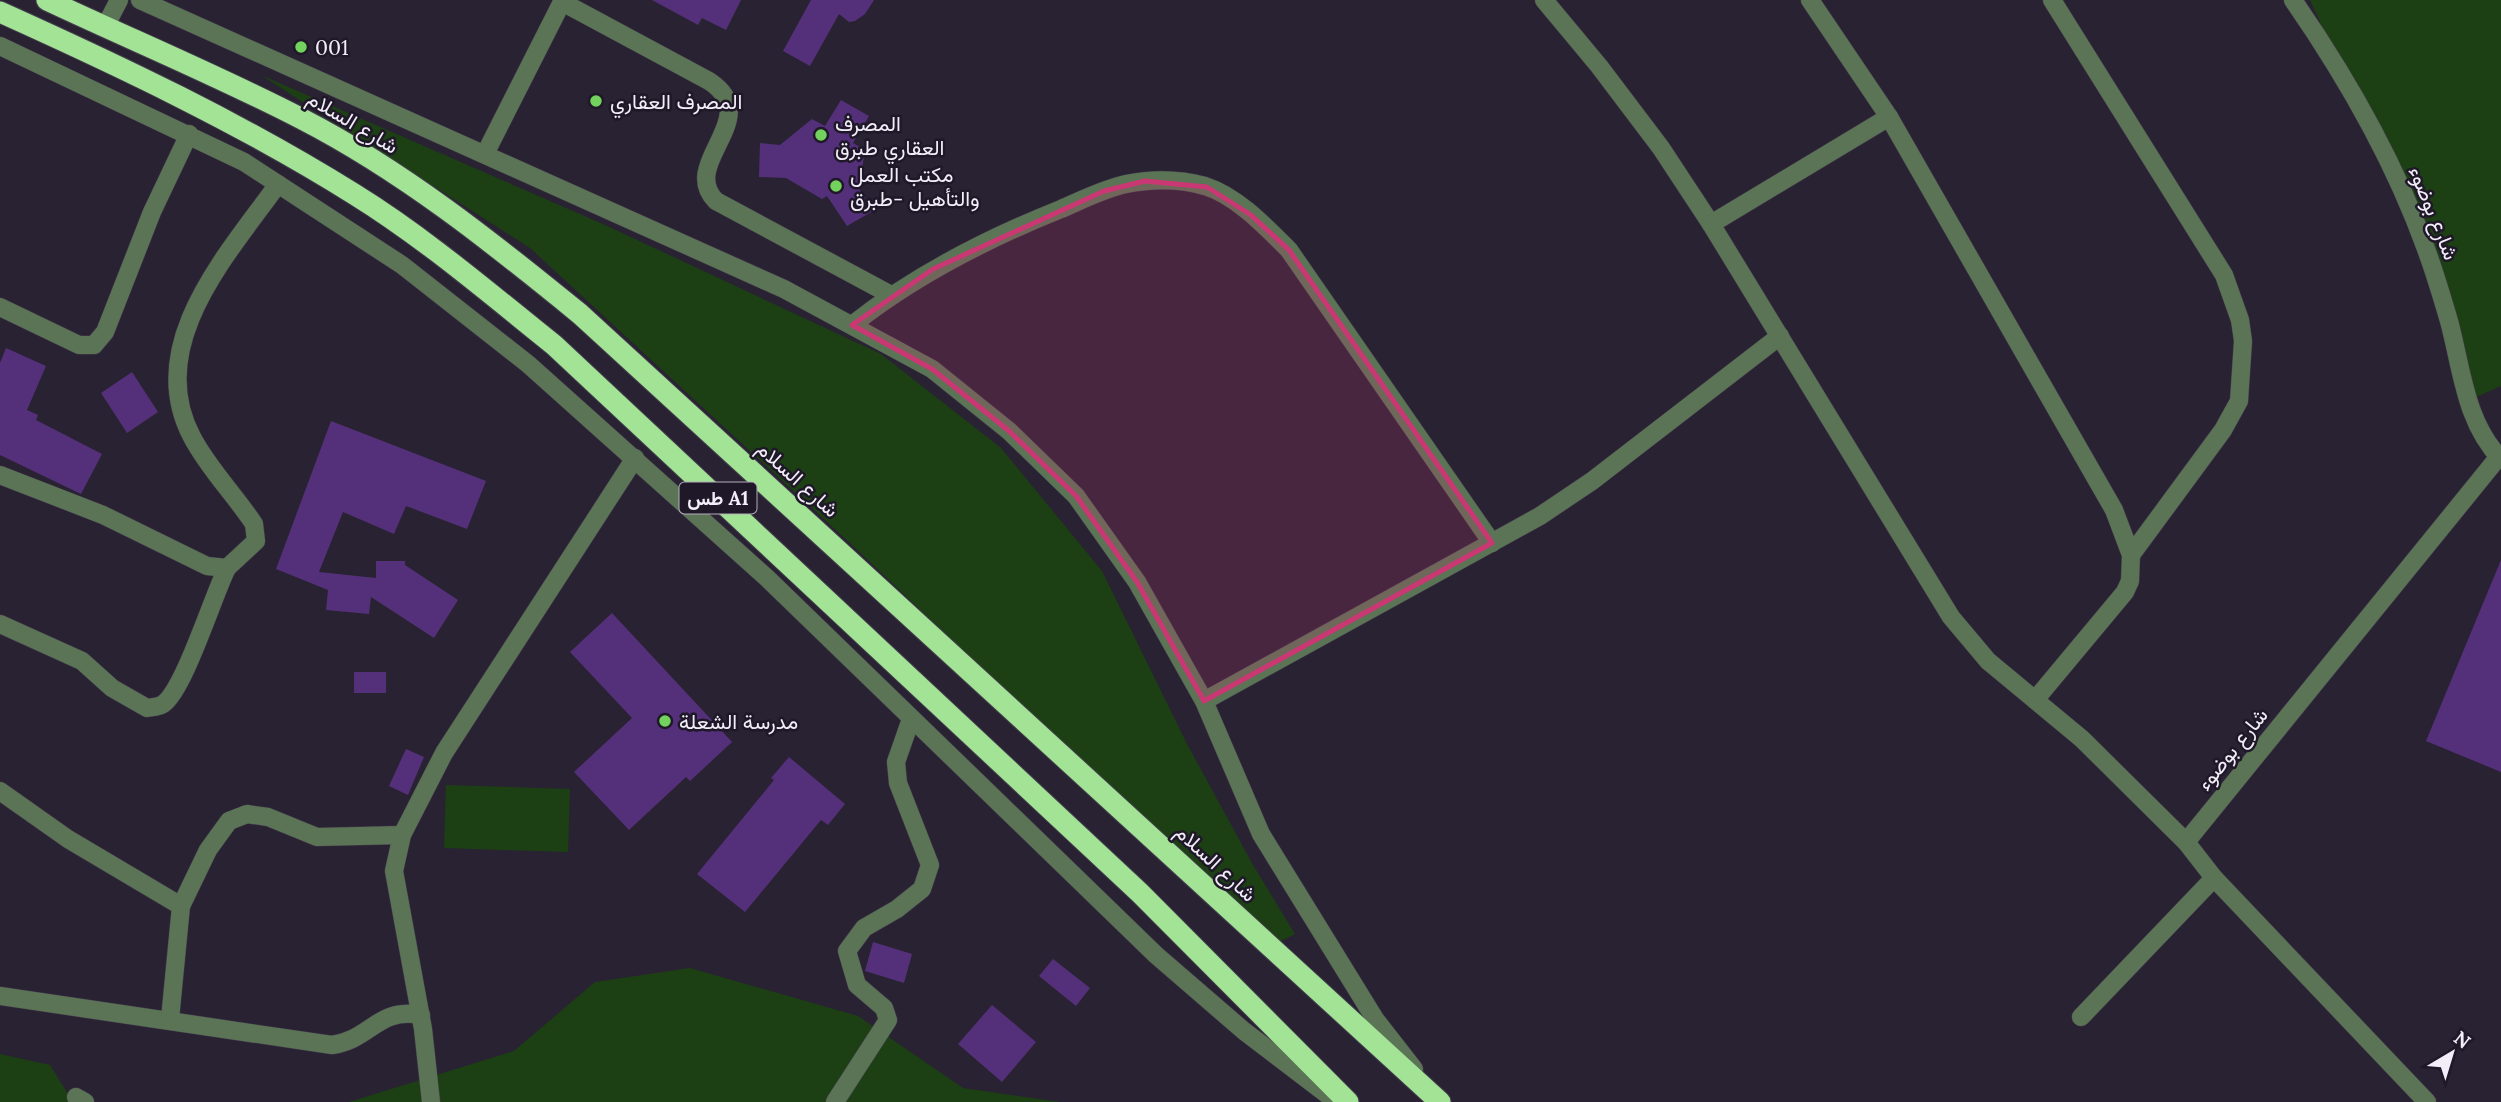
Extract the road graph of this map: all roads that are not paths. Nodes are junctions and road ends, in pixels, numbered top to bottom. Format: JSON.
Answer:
{"nodes":[{"id":1,"x":47,"y":0,"type":"edge"},
{"id":2,"x":119,"y":0,"type":"edge"},
{"id":3,"x":140,"y":0,"type":"edge"},
{"id":4,"x":1544,"y":0,"type":"edge"},
{"id":5,"x":1810,"y":0,"type":"edge"},
{"id":6,"x":2052,"y":0,"type":"edge"},
{"id":7,"x":2293,"y":0,"type":"edge"},
{"id":8,"x":563,"y":1,"type":"edge"},
{"id":9,"x":0,"y":12,"type":"edge"},
{"id":10,"x":105,"y":27,"type":"junction"},
{"id":11,"x":0,"y":46,"type":"edge"},
{"id":12,"x":1889,"y":117,"type":"junction"},
{"id":13,"x":189,"y":134,"type":"junction"},
{"id":14,"x":485,"y":154,"type":"junction"},
{"id":15,"x":278,"y":184,"type":"junction"},
{"id":16,"x":1711,"y":224,"type":"junction"},
{"id":17,"x":891,"y":295,"type":"junction"},
{"id":18,"x":0,"y":307,"type":"edge"},
{"id":19,"x":852,"y":325,"type":"junction"},
{"id":20,"x":1780,"y":336,"type":"junction"},
{"id":21,"x":2500,"y":457,"type":"edge"},
{"id":22,"x":635,"y":458,"type":"junction"},
{"id":23,"x":0,"y":475,"type":"edge"},
{"id":24,"x":1492,"y":543,"type":"junction"},
{"id":25,"x":2131,"y":555,"type":"junction"},
{"id":26,"x":227,"y":568,"type":"junction"},
{"id":27,"x":0,"y":624,"type":"edge"},
{"id":28,"x":2035,"y":700,"type":"junction"},
{"id":29,"x":1204,"y":701,"type":"junction"},
{"id":30,"x":912,"y":719,"type":"junction"},
{"id":31,"x":0,"y":791,"type":"edge"},
{"id":32,"x":401,"y":835,"type":"junction"},
{"id":33,"x":2186,"y":842,"type":"junction"},
{"id":34,"x":2214,"y":878,"type":"junction"},
{"id":35,"x":181,"y":905,"type":"junction"},
{"id":36,"x":0,"y":996,"type":"edge"},
{"id":37,"x":421,"y":1015,"type":"junction"},
{"id":38,"x":2081,"y":1017,"type":"dead end"},
{"id":39,"x":170,"y":1019,"type":"junction"},
{"id":40,"x":431,"y":1102,"type":"edge"},
{"id":41,"x":835,"y":1102,"type":"edge"},
{"id":42,"x":1337,"y":1102,"type":"edge"},
{"id":43,"x":1348,"y":1102,"type":"edge"},
{"id":44,"x":1440,"y":1102,"type":"edge"},
{"id":45,"x":2427,"y":1102,"type":"edge"}],
"edges":[{"from":1,"to":10,"type":"highway","name":"شارع السلام"},
{"from":2,"to":10,"type":"street"},
{"from":3,"to":14,"type":"street"},
{"from":4,"to":16,"type":"street"},
{"from":5,"to":12,"type":"street"},
{"from":6,"to":25,"type":"street"},
{"from":7,"to":21,"type":"street","name":"شارع بوضوء"},
{"from":8,"to":14,"type":"street"},
{"from":8,"to":17,"type":"street"},
{"from":9,"to":43,"type":"highway","number":"طس A1"},
{"from":10,"to":44,"type":"highway","name":"شارع السلام"},
{"from":11,"to":13,"type":"street"},
{"from":12,"to":16,"type":"street"},
{"from":12,"to":25,"type":"street"},
{"from":13,"to":15,"type":"street"},
{"from":13,"to":18,"type":"street"},
{"from":14,"to":19,"type":"street"},
{"from":15,"to":22,"type":"street"},
{"from":15,"to":26,"type":"street"},
{"from":16,"to":20,"type":"street"},
{"from":17,"to":19,"type":"street"},
{"from":17,"to":24,"type":"street"},
{"from":19,"to":29,"type":"street"},
{"from":20,"to":24,"type":"street"},
{"from":20,"to":28,"type":"street"},
{"from":21,"to":33,"type":"street","name":"شارع بوضوء"},
{"from":22,"to":30,"type":"street"},
{"from":22,"to":32,"type":"street"},
{"from":23,"to":26,"type":"street"},
{"from":24,"to":29,"type":"street"},
{"from":25,"to":28,"type":"street"},
{"from":26,"to":27,"type":"street"},
{"from":28,"to":33,"type":"street"},
{"from":29,"to":44,"type":"street"},
{"from":30,"to":41,"type":"street"},
{"from":30,"to":42,"type":"street"},
{"from":31,"to":35,"type":"street"},
{"from":32,"to":35,"type":"street"},
{"from":32,"to":37,"type":"street"},
{"from":33,"to":34,"type":"street"},
{"from":34,"to":38,"type":"street"},
{"from":34,"to":45,"type":"street"},
{"from":35,"to":39,"type":"street"},
{"from":36,"to":39,"type":"street"},
{"from":37,"to":39,"type":"street"},
{"from":37,"to":40,"type":"street"}]}
